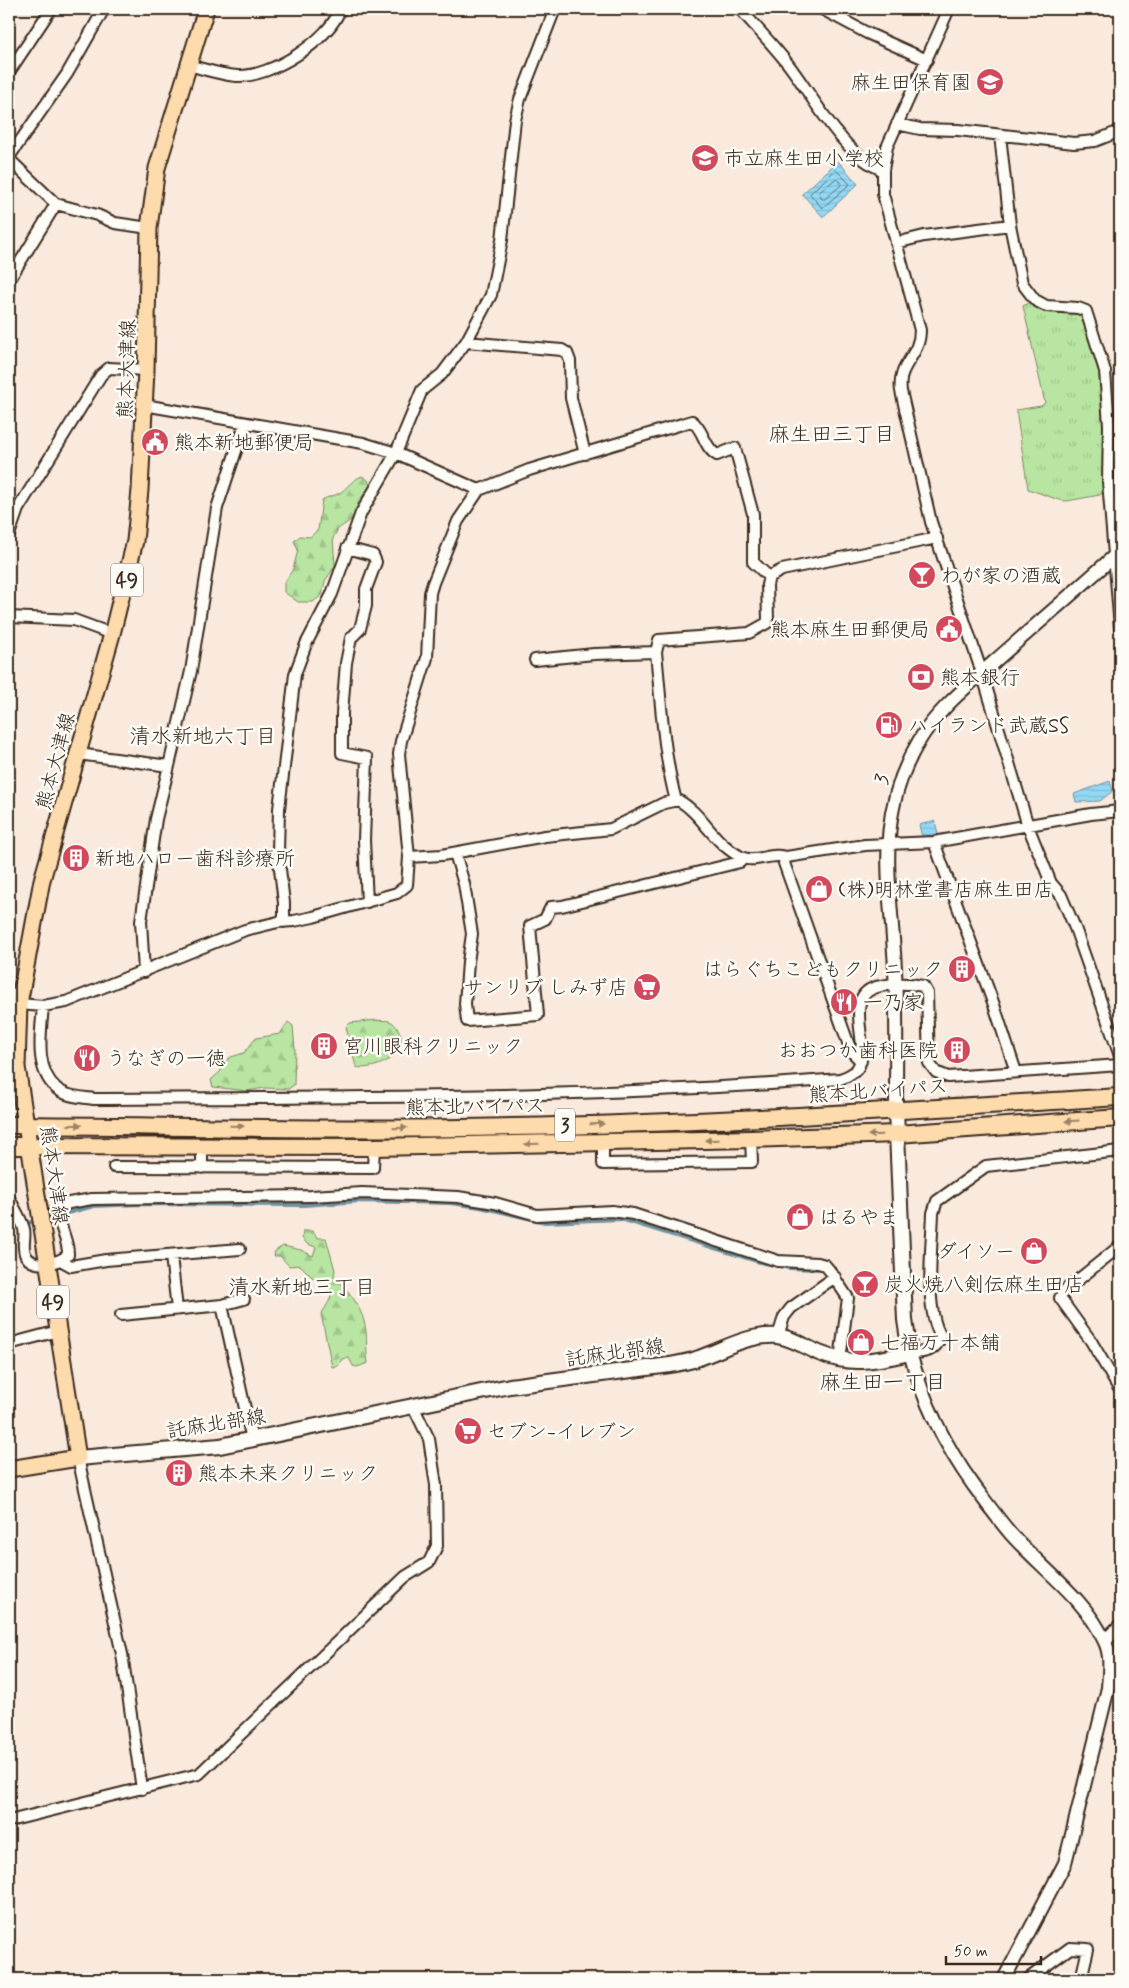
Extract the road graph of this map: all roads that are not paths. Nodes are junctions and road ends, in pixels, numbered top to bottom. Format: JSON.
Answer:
{"nodes":[{"id":1,"x":51,"y":9,"type":"edge"},
{"id":2,"x":104,"y":9,"type":"edge"},
{"id":3,"x":206,"y":9,"type":"edge"},
{"id":4,"x":340,"y":9,"type":"edge"},
{"id":5,"x":555,"y":9,"type":"edge"},
{"id":6,"x":740,"y":9,"type":"edge"},
{"id":7,"x":822,"y":9,"type":"edge"},
{"id":8,"x":949,"y":9,"type":"edge"},
{"id":9,"x":927,"y":60,"type":"junction"},
{"id":10,"x":188,"y":65,"type":"junction"},
{"id":11,"x":9,"y":72,"type":"edge"},
{"id":12,"x":897,"y":124,"type":"junction"},
{"id":13,"x":1120,"y":131,"type":"edge"},
{"id":14,"x":1000,"y":135,"type":"junction"},
{"id":15,"x":9,"y":157,"type":"edge"},
{"id":16,"x":882,"y":170,"type":"junction"},
{"id":17,"x":56,"y":204,"type":"junction"},
{"id":18,"x":1010,"y":225,"type":"junction"},
{"id":19,"x":149,"y":228,"type":"junction"},
{"id":20,"x":896,"y":243,"type":"junction"},
{"id":21,"x":9,"y":280,"type":"edge"},
{"id":22,"x":466,"y":342,"type":"junction"},
{"id":23,"x":146,"y":370,"type":"junction"},
{"id":24,"x":144,"y":405,"type":"junction"},
{"id":25,"x":245,"y":424,"type":"junction"},
{"id":26,"x":396,"y":453,"type":"junction"},
{"id":27,"x":585,"y":454,"type":"junction"},
{"id":28,"x":479,"y":490,"type":"junction"},
{"id":29,"x":9,"y":535,"type":"edge"},
{"id":30,"x":937,"y":538,"type":"junction"},
{"id":31,"x":347,"y":548,"type":"junction"},
{"id":32,"x":1118,"y":553,"type":"edge"},
{"id":33,"x":769,"y":577,"type":"junction"},
{"id":34,"x":9,"y":617,"type":"edge"},
{"id":35,"x":1120,"y":628,"type":"edge"},
{"id":36,"x":112,"y":634,"type":"junction"},
{"id":37,"x":656,"y":652,"type":"junction"},
{"id":38,"x":535,"y":660,"type":"dead end"},
{"id":39,"x":982,"y":673,"type":"junction"},
{"id":40,"x":78,"y":754,"type":"junction"},
{"id":41,"x":169,"y":766,"type":"junction"},
{"id":42,"x":676,"y":801,"type":"junction"},
{"id":43,"x":1120,"y":811,"type":"edge"},
{"id":44,"x":1028,"y":826,"type":"junction"},
{"id":45,"x":934,"y":842,"type":"junction"},
{"id":46,"x":888,"y":844,"type":"junction"},
{"id":47,"x":455,"y":853,"type":"junction"},
{"id":48,"x":409,"y":857,"type":"junction"},
{"id":49,"x":786,"y":857,"type":"junction"},
{"id":50,"x":743,"y":858,"type":"junction"},
{"id":51,"x":367,"y":902,"type":"junction"},
{"id":52,"x":284,"y":922,"type":"junction"},
{"id":53,"x":144,"y":972,"type":"junction"},
{"id":54,"x":896,"y":983,"type":"junction"},
{"id":55,"x":16,"y":998,"type":"edge"},
{"id":56,"x":43,"y":1006,"type":"junction"},
{"id":57,"x":1120,"y":1056,"type":"edge"},
{"id":58,"x":861,"y":1061,"type":"junction"},
{"id":59,"x":1120,"y":1065,"type":"edge"},
{"id":60,"x":1016,"y":1072,"type":"junction"},
{"id":61,"x":1120,"y":1097,"type":"edge"},
{"id":62,"x":896,"y":1110,"type":"junction"},
{"id":63,"x":1120,"y":1118,"type":"edge"},
{"id":64,"x":9,"y":1125,"type":"edge"},
{"id":65,"x":28,"y":1125,"type":"junction"},
{"id":66,"x":897,"y":1134,"type":"junction"},
{"id":67,"x":751,"y":1139,"type":"junction"},
{"id":68,"x":603,"y":1143,"type":"junction"},
{"id":69,"x":9,"y":1146,"type":"edge"},
{"id":70,"x":30,"y":1146,"type":"junction"},
{"id":71,"x":202,"y":1147,"type":"junction"},
{"id":72,"x":374,"y":1147,"type":"junction"},
{"id":73,"x":1120,"y":1151,"type":"edge"},
{"id":74,"x":114,"y":1167,"type":"dead end"},
{"id":75,"x":202,"y":1168,"type":"junction"},
{"id":76,"x":9,"y":1198,"type":"edge"},
{"id":77,"x":19,"y":1217,"type":"junction"},
{"id":78,"x":9,"y":1222,"type":"edge"},
{"id":79,"x":1120,"y":1246,"type":"edge"},
{"id":80,"x":240,"y":1249,"type":"dead end"},
{"id":81,"x":171,"y":1256,"type":"junction"},
{"id":82,"x":55,"y":1262,"type":"junction"},
{"id":83,"x":835,"y":1277,"type":"junction"},
{"id":84,"x":244,"y":1299,"type":"dead end"},
{"id":85,"x":222,"y":1305,"type":"junction"},
{"id":86,"x":177,"y":1309,"type":"junction"},
{"id":87,"x":121,"y":1315,"type":"dead end"},
{"id":88,"x":58,"y":1331,"type":"junction"},
{"id":89,"x":778,"y":1336,"type":"junction"},
{"id":90,"x":9,"y":1344,"type":"edge"},
{"id":91,"x":910,"y":1353,"type":"junction"},
{"id":92,"x":840,"y":1360,"type":"junction"},
{"id":93,"x":1118,"y":1386,"type":"dead end"},
{"id":94,"x":413,"y":1406,"type":"junction"},
{"id":95,"x":252,"y":1440,"type":"junction"},
{"id":96,"x":78,"y":1458,"type":"junction"},
{"id":97,"x":9,"y":1469,"type":"edge"},
{"id":98,"x":1120,"y":1626,"type":"edge"},
{"id":99,"x":1105,"y":1641,"type":"junction"},
{"id":100,"x":142,"y":1788,"type":"junction"},
{"id":101,"x":9,"y":1821,"type":"edge"},
{"id":102,"x":1007,"y":1978,"type":"edge"},
{"id":103,"x":1028,"y":1979,"type":"edge"},
{"id":104,"x":1081,"y":1979,"type":"edge"}],
"edges":[{"from":1,"to":11,"type":"street"},
{"from":2,"to":15,"type":"street"},
{"from":3,"to":10,"type":"main road","name":"熊本大津線","number":"49"},
{"from":4,"to":10,"type":"street"},
{"from":5,"to":22,"type":"street"},
{"from":6,"to":16,"type":"street"},
{"from":7,"to":9,"type":"street"},
{"from":8,"to":9,"type":"street"},
{"from":9,"to":12,"type":"street"},
{"from":10,"to":19,"type":"main road","name":"熊本大津線","number":"49"},
{"from":12,"to":14,"type":"street"},
{"from":12,"to":16,"type":"street"},
{"from":13,"to":14,"type":"street"},
{"from":14,"to":18,"type":"street"},
{"from":15,"to":17,"type":"street"},
{"from":16,"to":20,"type":"street"},
{"from":17,"to":19,"type":"street"},
{"from":17,"to":21,"type":"street"},
{"from":18,"to":20,"type":"street"},
{"from":18,"to":32,"type":"street"},
{"from":19,"to":23,"type":"main road","name":"熊本大津線","number":"49"},
{"from":20,"to":30,"type":"street"},
{"from":22,"to":26,"type":"street"},
{"from":22,"to":27,"type":"street"},
{"from":23,"to":24,"type":"main road","name":"熊本大津線","number":"49"},
{"from":23,"to":29,"type":"street"},
{"from":24,"to":25,"type":"street"},
{"from":24,"to":36,"type":"main road","name":"熊本大津線","number":"49"},
{"from":25,"to":26,"type":"street"},
{"from":25,"to":41,"type":"street"},
{"from":26,"to":28,"type":"street"},
{"from":26,"to":31,"type":"street"},
{"from":27,"to":28,"type":"street"},
{"from":27,"to":33,"type":"street"},
{"from":28,"to":48,"type":"street"},
{"from":30,"to":33,"type":"street"},
{"from":30,"to":39,"type":"street"},
{"from":31,"to":51,"type":"street"},
{"from":31,"to":52,"type":"street"},
{"from":32,"to":35,"type":"street"},
{"from":32,"to":39,"type":"street","name":"3"},
{"from":33,"to":37,"type":"street"},
{"from":34,"to":36,"type":"street"},
{"from":36,"to":40,"type":"main road","name":"熊本大津線","number":"49"},
{"from":37,"to":38,"type":"street"},
{"from":37,"to":42,"type":"street"},
{"from":39,"to":44,"type":"street"},
{"from":39,"to":46,"type":"street","name":"3"},
{"from":40,"to":41,"type":"street"},
{"from":40,"to":55,"type":"main road","name":"熊本大津線","number":"49"},
{"from":41,"to":53,"type":"street"},
{"from":42,"to":47,"type":"street"},
{"from":42,"to":50,"type":"street"},
{"from":43,"to":44,"type":"street"},
{"from":44,"to":45,"type":"street"},
{"from":44,"to":57,"type":"street"},
{"from":45,"to":46,"type":"street"},
{"from":45,"to":60,"type":"street"},
{"from":46,"to":49,"type":"street"},
{"from":46,"to":54,"type":"street","name":"3"},
{"from":47,"to":48,"type":"street"},
{"from":47,"to":50,"type":"street"},
{"from":48,"to":51,"type":"street"},
{"from":49,"to":50,"type":"street"},
{"from":49,"to":58,"type":"street"},
{"from":51,"to":52,"type":"street"},
{"from":52,"to":53,"type":"street"},
{"from":53,"to":56,"type":"street"},
{"from":54,"to":58,"type":"street"},
{"from":54,"to":60,"type":"street"},
{"from":54,"to":62,"type":"street","name":"3"},
{"from":55,"to":56,"type":"street"},
{"from":55,"to":65,"type":"main road","name":"熊本大津線","number":"49"},
{"from":56,"to":58,"type":"street"},
{"from":59,"to":60,"type":"street"},
{"from":61,"to":62,"type":"highway","name":"熊本北バイパス","number":"3"},
{"from":65,"to":62,"type":"highway","name":"熊本北バイパス","number":"3","one_way":true},
{"from":62,"to":66,"type":"main road"},
{"from":63,"to":66,"type":"highway","name":"熊本北バイパス","number":"3","one_way":true},
{"from":64,"to":65,"type":"highway","name":"熊本北バイパス","number":"3"},
{"from":65,"to":70,"type":"main road","name":"熊本大津線","number":"49"},
{"from":66,"to":67,"type":"highway","name":"熊本北バイパス","number":"3","one_way":true},
{"from":66,"to":91,"type":"main road"},
{"from":67,"to":68,"type":"highway","name":"熊本北バイパス","number":"3","one_way":true},
{"from":67,"to":68,"type":"street"},
{"from":68,"to":72,"type":"highway","name":"熊本北バイパス","number":"3","one_way":true},
{"from":69,"to":70,"type":"highway","name":"熊本北バイパス","number":"3"},
{"from":70,"to":71,"type":"highway","name":"熊本北バイパス","number":"3"},
{"from":70,"to":82,"type":"main road","name":"熊本大津線","number":"49"},
{"from":71,"to":72,"type":"highway","name":"熊本北バイパス","number":"3"},
{"from":71,"to":75,"type":"street"},
{"from":72,"to":75,"type":"street"},
{"from":73,"to":91,"type":"street"},
{"from":74,"to":75,"type":"street"},
{"from":76,"to":77,"type":"street"},
{"from":77,"to":78,"type":"street"},
{"from":77,"to":82,"type":"street"},
{"from":79,"to":93,"type":"street"},
{"from":80,"to":81,"type":"street"},
{"from":81,"to":82,"type":"street"},
{"from":81,"to":86,"type":"street"},
{"from":82,"to":83,"type":"street"},
{"from":82,"to":88,"type":"main road","name":"熊本大津線","number":"49"},
{"from":83,"to":89,"type":"street"},
{"from":83,"to":92,"type":"street"},
{"from":84,"to":85,"type":"street"},
{"from":85,"to":86,"type":"street"},
{"from":85,"to":95,"type":"street"},
{"from":86,"to":87,"type":"street"},
{"from":88,"to":90,"type":"street"},
{"from":88,"to":96,"type":"main road","name":"熊本大津線","number":"49"},
{"from":89,"to":92,"type":"main road","name":"託麻北部線"},
{"from":89,"to":94,"type":"main road","name":"託麻北部線"},
{"from":91,"to":92,"type":"main road","name":"託麻北部線"},
{"from":91,"to":99,"type":"street"},
{"from":94,"to":95,"type":"main road","name":"託麻北部線"},
{"from":94,"to":100,"type":"street"},
{"from":95,"to":96,"type":"main road","name":"託麻北部線"},
{"from":96,"to":97,"type":"main road"},
{"from":96,"to":100,"type":"street"},
{"from":98,"to":99,"type":"street"},
{"from":99,"to":102,"type":"street"},
{"from":100,"to":101,"type":"street"},
{"from":103,"to":104,"type":"street"}]}
